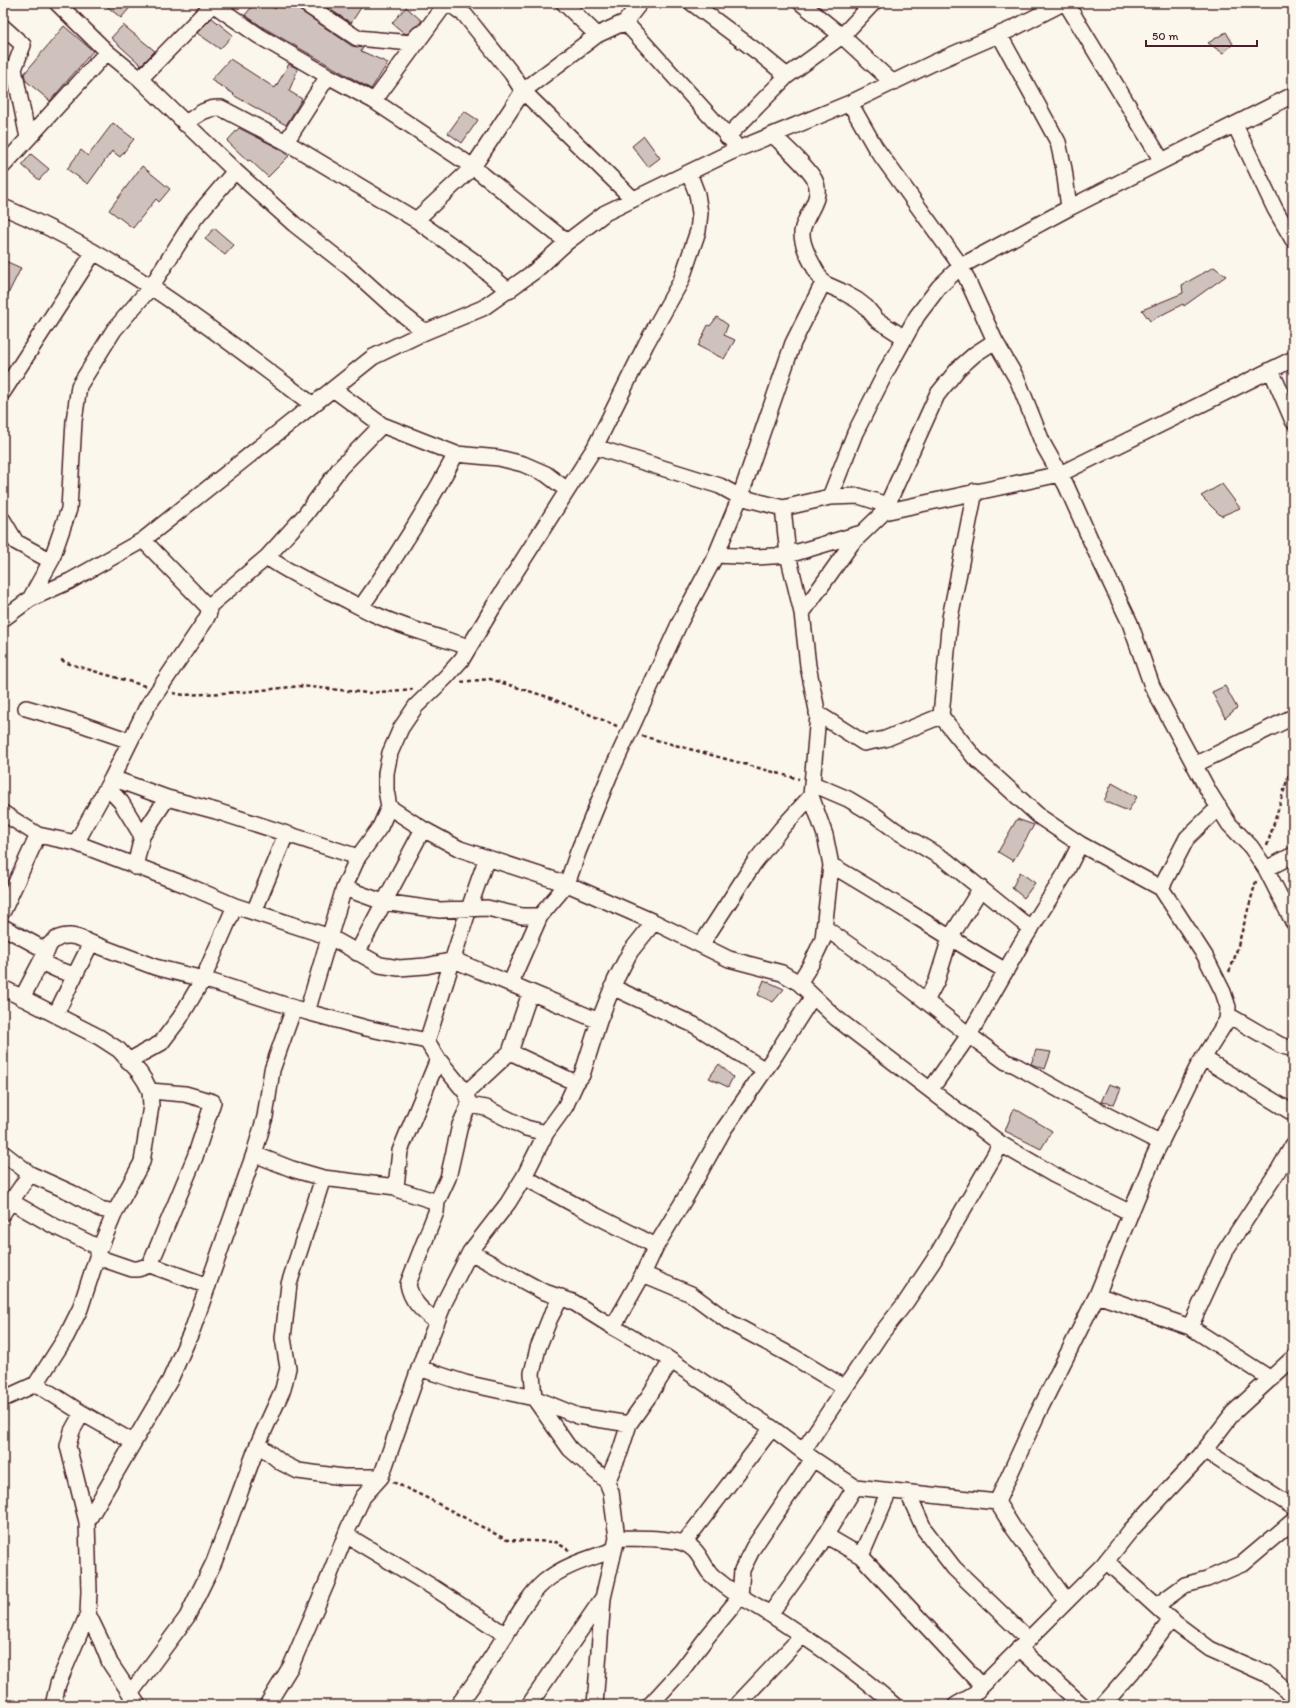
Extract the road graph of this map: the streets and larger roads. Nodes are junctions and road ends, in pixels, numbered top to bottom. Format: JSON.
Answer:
{"nodes":[{"id":1,"x":58,"y":3,"type":"edge"},
{"id":2,"x":304,"y":3,"type":"edge"},
{"id":3,"x":564,"y":3,"type":"edge"},
{"id":4,"x":640,"y":3,"type":"edge"},
{"id":5,"x":692,"y":3,"type":"edge"},
{"id":6,"x":801,"y":3,"type":"edge"},
{"id":7,"x":873,"y":3,"type":"edge"},
{"id":8,"x":1064,"y":3,"type":"edge"},
{"id":9,"x":445,"y":4,"type":"edge"},
{"id":10,"x":208,"y":5,"type":"edge"},
{"id":11,"x":625,"y":22,"type":"junction"},
{"id":12,"x":3,"y":27,"type":"edge"},
{"id":13,"x":1000,"y":34,"type":"junction"},
{"id":14,"x":598,"y":35,"type":"junction"},
{"id":15,"x":842,"y":36,"type":"junction"},
{"id":16,"x":107,"y":52,"type":"junction"},
{"id":17,"x":328,"y":76,"type":"junction"},
{"id":18,"x":787,"y":76,"type":"junction"},
{"id":19,"x":140,"y":80,"type":"junction"},
{"id":20,"x":893,"y":83,"type":"junction"},
{"id":21,"x":523,"y":91,"type":"junction"},
{"id":22,"x":1293,"y":95,"type":"edge"},
{"id":23,"x":374,"y":101,"type":"junction"},
{"id":24,"x":850,"y":103,"type":"junction"},
{"id":25,"x":185,"y":124,"type":"junction"},
{"id":26,"x":1235,"y":125,"type":"junction"},
{"id":27,"x":774,"y":136,"type":"junction"},
{"id":28,"x":727,"y":137,"type":"junction"},
{"id":29,"x":28,"y":138,"type":"junction"},
{"id":30,"x":286,"y":142,"type":"junction"},
{"id":31,"x":739,"y":149,"type":"junction"},
{"id":32,"x":1162,"y":161,"type":"junction"},
{"id":33,"x":3,"y":166,"type":"edge"},
{"id":34,"x":473,"y":167,"type":"junction"},
{"id":35,"x":235,"y":170,"type":"junction"},
{"id":36,"x":690,"y":173,"type":"junction"},
{"id":37,"x":633,"y":200,"type":"junction"},
{"id":38,"x":3,"y":207,"type":"edge"},
{"id":39,"x":1069,"y":208,"type":"junction"},
{"id":40,"x":416,"y":220,"type":"junction"},
{"id":41,"x":1293,"y":240,"type":"edge"},
{"id":42,"x":567,"y":242,"type":"junction"},
{"id":43,"x":94,"y":252,"type":"junction"},
{"id":44,"x":961,"y":266,"type":"junction"},
{"id":45,"x":822,"y":283,"type":"junction"},
{"id":46,"x":151,"y":287,"type":"junction"},
{"id":47,"x":509,"y":291,"type":"junction"},
{"id":48,"x":425,"y":332,"type":"junction"},
{"id":49,"x":905,"y":338,"type":"junction"},
{"id":50,"x":995,"y":341,"type":"junction"},
{"id":51,"x":1293,"y":359,"type":"edge"},
{"id":52,"x":1271,"y":370,"type":"junction"},
{"id":53,"x":333,"y":389,"type":"junction"},
{"id":54,"x":3,"y":392,"type":"edge"},
{"id":55,"x":313,"y":404,"type":"junction"},
{"id":56,"x":1293,"y":421,"type":"edge"},
{"id":57,"x":382,"y":425,"type":"junction"},
{"id":58,"x":595,"y":447,"type":"junction"},
{"id":59,"x":456,"y":454,"type":"junction"},
{"id":60,"x":1060,"y":474,"type":"junction"},
{"id":61,"x":567,"y":490,"type":"junction"},
{"id":62,"x":975,"y":491,"type":"junction"},
{"id":63,"x":740,"y":496,"type":"junction"},
{"id":64,"x":830,"y":497,"type":"junction"},
{"id":65,"x":783,"y":508,"type":"junction"},
{"id":66,"x":886,"y":508,"type":"junction"},
{"id":67,"x":3,"y":520,"type":"edge"},
{"id":68,"x":863,"y":532,"type":"junction"},
{"id":69,"x":143,"y":540,"type":"junction"},
{"id":70,"x":716,"y":555,"type":"junction"},
{"id":71,"x":788,"y":555,"type":"junction"},
{"id":72,"x":267,"y":557,"type":"junction"},
{"id":73,"x":50,"y":561,"type":"junction"},
{"id":74,"x":30,"y":599,"type":"junction"},
{"id":75,"x":208,"y":606,"type":"junction"},
{"id":76,"x":361,"y":607,"type":"junction"},
{"id":77,"x":802,"y":613,"type":"junction"},
{"id":78,"x":3,"y":619,"type":"edge"},
{"id":79,"x":469,"y":647,"type":"junction"},
{"id":80,"x":26,"y":708,"type":"dead end"},
{"id":81,"x":817,"y":713,"type":"junction"},
{"id":82,"x":941,"y":716,"type":"junction"},
{"id":83,"x":1293,"y":716,"type":"edge"},
{"id":84,"x":130,"y":741,"type":"junction"},
{"id":85,"x":1194,"y":765,"type":"junction"},
{"id":86,"x":109,"y":782,"type":"junction"},
{"id":87,"x":812,"y":790,"type":"junction"},
{"id":88,"x":167,"y":798,"type":"junction"},
{"id":89,"x":389,"y":807,"type":"junction"},
{"id":90,"x":1219,"y":807,"type":"junction"},
{"id":91,"x":3,"y":812,"type":"edge"},
{"id":92,"x":423,"y":828,"type":"junction"},
{"id":93,"x":286,"y":834,"type":"junction"},
{"id":94,"x":38,"y":835,"type":"junction"},
{"id":95,"x":142,"y":836,"type":"junction"},
{"id":96,"x":76,"y":843,"type":"junction"},
{"id":97,"x":1080,"y":844,"type":"junction"},
{"id":98,"x":1293,"y":855,"type":"edge"},
{"id":99,"x":358,"y":857,"type":"junction"},
{"id":100,"x":487,"y":858,"type":"junction"},
{"id":101,"x":831,"y":866,"type":"junction"},
{"id":102,"x":135,"y":867,"type":"junction"},
{"id":103,"x":1266,"y":869,"type":"junction"},
{"id":104,"x":567,"y":884,"type":"junction"},
{"id":105,"x":344,"y":888,"type":"junction"},
{"id":106,"x":981,"y":888,"type":"junction"},
{"id":107,"x":1161,"y":888,"type":"junction"},
{"id":108,"x":383,"y":902,"type":"junction"},
{"id":109,"x":235,"y":906,"type":"junction"},
{"id":110,"x":468,"y":909,"type":"junction"},
{"id":111,"x":3,"y":911,"type":"edge"},
{"id":112,"x":254,"y":912,"type":"junction"},
{"id":113,"x":540,"y":916,"type":"junction"},
{"id":114,"x":654,"y":922,"type":"junction"},
{"id":115,"x":1293,"y":922,"type":"edge"},
{"id":116,"x":3,"y":927,"type":"edge"},
{"id":117,"x":825,"y":928,"type":"junction"},
{"id":118,"x":1031,"y":929,"type":"junction"},
{"id":119,"x":330,"y":937,"type":"junction"},
{"id":120,"x":950,"y":938,"type":"junction"},
{"id":121,"x":91,"y":943,"type":"junction"},
{"id":122,"x":701,"y":945,"type":"junction"},
{"id":123,"x":356,"y":953,"type":"junction"},
{"id":124,"x":44,"y":957,"type":"junction"},
{"id":125,"x":454,"y":960,"type":"junction"},
{"id":126,"x":1006,"y":971,"type":"junction"},
{"id":127,"x":75,"y":975,"type":"junction"},
{"id":128,"x":203,"y":980,"type":"junction"},
{"id":129,"x":799,"y":983,"type":"junction"},
{"id":130,"x":512,"y":985,"type":"junction"},
{"id":131,"x":612,"y":987,"type":"junction"},
{"id":132,"x":3,"y":988,"type":"edge"},
{"id":133,"x":530,"y":993,"type":"junction"},
{"id":134,"x":813,"y":996,"type":"junction"},
{"id":135,"x":22,"y":998,"type":"junction"},
{"id":136,"x":926,"y":1001,"type":"junction"},
{"id":137,"x":300,"y":1010,"type":"junction"},
{"id":138,"x":56,"y":1014,"type":"junction"},
{"id":139,"x":1228,"y":1015,"type":"junction"},
{"id":140,"x":599,"y":1021,"type":"junction"},
{"id":141,"x":954,"y":1024,"type":"junction"},
{"id":142,"x":968,"y":1035,"type":"junction"},
{"id":143,"x":427,"y":1041,"type":"junction"},
{"id":144,"x":1293,"y":1049,"type":"edge"},
{"id":145,"x":956,"y":1051,"type":"junction"},
{"id":146,"x":510,"y":1052,"type":"junction"},
{"id":147,"x":1203,"y":1058,"type":"junction"},
{"id":148,"x":438,"y":1059,"type":"junction"},
{"id":149,"x":128,"y":1061,"type":"junction"},
{"id":150,"x":765,"y":1070,"type":"junction"},
{"id":151,"x":576,"y":1082,"type":"junction"},
{"id":152,"x":931,"y":1090,"type":"junction"},
{"id":153,"x":150,"y":1091,"type":"junction"},
{"id":154,"x":468,"y":1099,"type":"junction"},
{"id":155,"x":1293,"y":1113,"type":"edge"},
{"id":156,"x":546,"y":1133,"type":"junction"},
{"id":157,"x":1161,"y":1143,"type":"junction"},
{"id":158,"x":1001,"y":1144,"type":"junction"},
{"id":159,"x":1293,"y":1145,"type":"edge"},
{"id":160,"x":3,"y":1153,"type":"edge"},
{"id":161,"x":254,"y":1154,"type":"junction"},
{"id":162,"x":30,"y":1174,"type":"junction"},
{"id":163,"x":524,"y":1177,"type":"junction"},
{"id":164,"x":322,"y":1178,"type":"junction"},
{"id":165,"x":396,"y":1187,"type":"junction"},
{"id":166,"x":437,"y":1202,"type":"junction"},
{"id":167,"x":7,"y":1207,"type":"edge"},
{"id":168,"x":115,"y":1212,"type":"junction"},
{"id":169,"x":1131,"y":1214,"type":"junction"},
{"id":170,"x":656,"y":1246,"type":"junction"},
{"id":171,"x":470,"y":1252,"type":"junction"},
{"id":172,"x":98,"y":1253,"type":"junction"},
{"id":173,"x":150,"y":1266,"type":"junction"},
{"id":174,"x":643,"y":1274,"type":"junction"},
{"id":175,"x":208,"y":1286,"type":"junction"},
{"id":176,"x":1097,"y":1295,"type":"junction"},
{"id":177,"x":561,"y":1297,"type":"junction"},
{"id":178,"x":436,"y":1322,"type":"junction"},
{"id":179,"x":613,"y":1327,"type":"junction"},
{"id":180,"x":1190,"y":1327,"type":"junction"},
{"id":181,"x":1293,"y":1358,"type":"edge"},
{"id":182,"x":671,"y":1361,"type":"junction"},
{"id":183,"x":419,"y":1368,"type":"junction"},
{"id":184,"x":1271,"y":1379,"type":"junction"},
{"id":185,"x":36,"y":1384,"type":"junction"},
{"id":186,"x":845,"y":1388,"type":"junction"},
{"id":187,"x":3,"y":1398,"type":"edge"},
{"id":188,"x":534,"y":1398,"type":"junction"},
{"id":189,"x":82,"y":1413,"type":"junction"},
{"id":190,"x":629,"y":1424,"type":"junction"},
{"id":191,"x":772,"y":1428,"type":"junction"},
{"id":192,"x":133,"y":1442,"type":"junction"},
{"id":193,"x":258,"y":1444,"type":"junction"},
{"id":194,"x":1204,"y":1450,"type":"junction"},
{"id":195,"x":808,"y":1455,"type":"junction"},
{"id":196,"x":381,"y":1477,"type":"junction"},
{"id":197,"x":607,"y":1482,"type":"junction"},
{"id":198,"x":855,"y":1487,"type":"junction"},
{"id":199,"x":889,"y":1491,"type":"junction"},
{"id":200,"x":908,"y":1494,"type":"junction"},
{"id":201,"x":997,"y":1502,"type":"junction"},
{"id":202,"x":1293,"y":1507,"type":"edge"},
{"id":203,"x":1293,"y":1521,"type":"edge"},
{"id":204,"x":87,"y":1522,"type":"junction"},
{"id":205,"x":346,"y":1535,"type":"junction"},
{"id":206,"x":825,"y":1535,"type":"junction"},
{"id":207,"x":684,"y":1543,"type":"junction"},
{"id":208,"x":615,"y":1544,"type":"junction"},
{"id":209,"x":861,"y":1556,"type":"junction"},
{"id":210,"x":1106,"y":1561,"type":"junction"},
{"id":211,"x":740,"y":1597,"type":"junction"},
{"id":212,"x":603,"y":1598,"type":"junction"},
{"id":213,"x":1066,"y":1600,"type":"junction"},
{"id":214,"x":1156,"y":1606,"type":"junction"},
{"id":215,"x":88,"y":1614,"type":"junction"},
{"id":216,"x":770,"y":1614,"type":"junction"},
{"id":217,"x":1171,"y":1620,"type":"junction"},
{"id":218,"x":506,"y":1635,"type":"junction"},
{"id":219,"x":802,"y":1636,"type":"junction"},
{"id":220,"x":1023,"y":1644,"type":"junction"},
{"id":221,"x":1293,"y":1695,"type":"edge"},
{"id":222,"x":974,"y":1696,"type":"edge"},
{"id":223,"x":134,"y":1700,"type":"edge"},
{"id":224,"x":53,"y":1705,"type":"edge"},
{"id":225,"x":266,"y":1705,"type":"edge"},
{"id":226,"x":458,"y":1705,"type":"edge"},
{"id":227,"x":529,"y":1705,"type":"edge"},
{"id":228,"x":595,"y":1705,"type":"edge"},
{"id":229,"x":650,"y":1705,"type":"edge"},
{"id":230,"x":737,"y":1705,"type":"edge"},
{"id":231,"x":894,"y":1705,"type":"edge"},
{"id":232,"x":956,"y":1705,"type":"edge"},
{"id":233,"x":1082,"y":1705,"type":"edge"},
{"id":234,"x":1103,"y":1705,"type":"edge"}],
"edges":[{"from":1,"to":16,"type":"street"},
{"from":2,"to":9,"type":"street"},
{"from":3,"to":14,"type":"street"},
{"from":4,"to":11,"type":"street"},
{"from":5,"to":18,"type":"street"},
{"from":6,"to":15,"type":"street"},
{"from":7,"to":15,"type":"street"},
{"from":8,"to":13,"type":"street"},
{"from":8,"to":32,"type":"street"},
{"from":9,"to":21,"type":"street"},
{"from":9,"to":23,"type":"street"},
{"from":10,"to":17,"type":"street"},
{"from":10,"to":19,"type":"street"},
{"from":11,"to":14,"type":"street"},
{"from":11,"to":28,"type":"street"},
{"from":12,"to":29,"type":"street"},
{"from":13,"to":20,"type":"street"},
{"from":13,"to":39,"type":"street"},
{"from":14,"to":21,"type":"street"},
{"from":15,"to":18,"type":"street"},
{"from":15,"to":20,"type":"street"},
{"from":16,"to":19,"type":"street"},
{"from":16,"to":29,"type":"street"},
{"from":17,"to":23,"type":"street"},
{"from":17,"to":30,"type":"street"},
{"from":18,"to":28,"type":"street"},
{"from":19,"to":25,"type":"street"},
{"from":20,"to":24,"type":"street"},
{"from":21,"to":34,"type":"street"},
{"from":21,"to":37,"type":"street"},
{"from":22,"to":26,"type":"street"},
{"from":23,"to":34,"type":"street"},
{"from":24,"to":27,"type":"street"},
{"from":24,"to":44,"type":"street"},
{"from":25,"to":30,"type":"street"},
{"from":25,"to":35,"type":"street"},
{"from":26,"to":32,"type":"street"},
{"from":26,"to":41,"type":"street"},
{"from":27,"to":31,"type":"street"},
{"from":27,"to":45,"type":"street"},
{"from":28,"to":31,"type":"street"},
{"from":29,"to":33,"type":"street"},
{"from":30,"to":40,"type":"street"},
{"from":31,"to":36,"type":"street"},
{"from":32,"to":39,"type":"street"},
{"from":34,"to":40,"type":"street"},
{"from":34,"to":42,"type":"street"},
{"from":35,"to":46,"type":"street"},
{"from":35,"to":48,"type":"street"},
{"from":36,"to":37,"type":"street"},
{"from":36,"to":58,"type":"street"},
{"from":37,"to":42,"type":"street"},
{"from":38,"to":43,"type":"street"},
{"from":39,"to":44,"type":"street"},
{"from":40,"to":47,"type":"street"},
{"from":42,"to":47,"type":"street"},
{"from":43,"to":46,"type":"street"},
{"from":43,"to":54,"type":"street"},
{"from":44,"to":49,"type":"street"},
{"from":44,"to":50,"type":"street"},
{"from":45,"to":49,"type":"street"},
{"from":45,"to":63,"type":"street"},
{"from":46,"to":55,"type":"street"},
{"from":46,"to":73,"type":"street"},
{"from":47,"to":48,"type":"street"},
{"from":48,"to":53,"type":"street"},
{"from":49,"to":64,"type":"street"},
{"from":50,"to":60,"type":"street"},
{"from":50,"to":66,"type":"street"},
{"from":51,"to":52,"type":"street"},
{"from":52,"to":56,"type":"street"},
{"from":52,"to":60,"type":"street"},
{"from":53,"to":55,"type":"street"},
{"from":53,"to":57,"type":"street"},
{"from":55,"to":69,"type":"street"},
{"from":57,"to":59,"type":"street"},
{"from":57,"to":72,"type":"street"},
{"from":58,"to":61,"type":"street"},
{"from":58,"to":63,"type":"street"},
{"from":59,"to":61,"type":"street"},
{"from":59,"to":76,"type":"street"},
{"from":60,"to":62,"type":"street"},
{"from":60,"to":85,"type":"street"},
{"from":61,"to":79,"type":"street"},
{"from":62,"to":66,"type":"street"},
{"from":62,"to":82,"type":"street"},
{"from":63,"to":65,"type":"street"},
{"from":63,"to":70,"type":"street"},
{"from":64,"to":65,"type":"street"},
{"from":64,"to":66,"type":"street"},
{"from":65,"to":71,"type":"street"},
{"from":66,"to":68,"type":"street"},
{"from":67,"to":73,"type":"street"},
{"from":68,"to":71,"type":"street"},
{"from":68,"to":77,"type":"street"},
{"from":69,"to":74,"type":"street"},
{"from":69,"to":75,"type":"street"},
{"from":70,"to":71,"type":"street"},
{"from":70,"to":104,"type":"street"},
{"from":71,"to":77,"type":"street"},
{"from":72,"to":75,"type":"street"},
{"from":72,"to":76,"type":"street"},
{"from":73,"to":74,"type":"street"},
{"from":74,"to":78,"type":"street"},
{"from":75,"to":84,"type":"street"},
{"from":76,"to":79,"type":"street"},
{"from":77,"to":81,"type":"street"},
{"from":79,"to":89,"type":"street"},
{"from":80,"to":84,"type":"street"},
{"from":81,"to":82,"type":"street"},
{"from":81,"to":87,"type":"street"},
{"from":82,"to":97,"type":"street"},
{"from":83,"to":85,"type":"street"},
{"from":84,"to":86,"type":"street"},
{"from":85,"to":90,"type":"street"},
{"from":86,"to":88,"type":"street"},
{"from":86,"to":95,"type":"street"},
{"from":86,"to":96,"type":"street"},
{"from":87,"to":101,"type":"street"},
{"from":87,"to":106,"type":"street"},
{"from":87,"to":122,"type":"street"},
{"from":88,"to":93,"type":"street"},
{"from":88,"to":95,"type":"street"},
{"from":89,"to":92,"type":"street"},
{"from":89,"to":99,"type":"street"},
{"from":90,"to":103,"type":"street"},
{"from":90,"to":107,"type":"street"},
{"from":91,"to":94,"type":"street"},
{"from":92,"to":100,"type":"street"},
{"from":92,"to":108,"type":"street"},
{"from":93,"to":99,"type":"street"},
{"from":93,"to":112,"type":"street"},
{"from":94,"to":96,"type":"street"},
{"from":94,"to":111,"type":"street"},
{"from":95,"to":102,"type":"street"},
{"from":96,"to":102,"type":"street"},
{"from":97,"to":107,"type":"street"},
{"from":97,"to":118,"type":"street"},
{"from":98,"to":103,"type":"street"},
{"from":99,"to":105,"type":"street"},
{"from":100,"to":104,"type":"street"},
{"from":100,"to":110,"type":"street"},
{"from":101,"to":117,"type":"street"},
{"from":101,"to":120,"type":"street"},
{"from":102,"to":109,"type":"street"},
{"from":103,"to":115,"type":"street"},
{"from":104,"to":113,"type":"street"},
{"from":104,"to":114,"type":"street"},
{"from":105,"to":108,"type":"street"},
{"from":105,"to":119,"type":"street"},
{"from":106,"to":118,"type":"street"},
{"from":106,"to":120,"type":"street"},
{"from":107,"to":139,"type":"street"},
{"from":108,"to":110,"type":"street"},
{"from":108,"to":123,"type":"street"},
{"from":109,"to":112,"type":"street"},
{"from":109,"to":128,"type":"street"},
{"from":110,"to":113,"type":"street"},
{"from":110,"to":125,"type":"street"},
{"from":112,"to":119,"type":"street"},
{"from":113,"to":130,"type":"street"},
{"from":114,"to":122,"type":"street"},
{"from":114,"to":131,"type":"street"},
{"from":116,"to":124,"type":"street"},
{"from":117,"to":129,"type":"street"},
{"from":117,"to":136,"type":"street"},
{"from":118,"to":126,"type":"street"},
{"from":119,"to":123,"type":"street"},
{"from":119,"to":137,"type":"street"},
{"from":120,"to":126,"type":"street"},
{"from":120,"to":136,"type":"street"},
{"from":121,"to":124,"type":"street"},
{"from":121,"to":127,"type":"street"},
{"from":121,"to":128,"type":"street"},
{"from":122,"to":129,"type":"street"},
{"from":123,"to":125,"type":"street"},
{"from":124,"to":127,"type":"street"},
{"from":124,"to":135,"type":"street"},
{"from":125,"to":130,"type":"street"},
{"from":125,"to":143,"type":"street"},
{"from":126,"to":142,"type":"street"},
{"from":127,"to":138,"type":"street"},
{"from":128,"to":137,"type":"street"},
{"from":128,"to":149,"type":"street"},
{"from":129,"to":134,"type":"street"},
{"from":130,"to":133,"type":"street"},
{"from":131,"to":140,"type":"street"},
{"from":131,"to":150,"type":"street"},
{"from":132,"to":135,"type":"street"},
{"from":133,"to":140,"type":"street"},
{"from":133,"to":146,"type":"street"},
{"from":134,"to":150,"type":"street"},
{"from":134,"to":152,"type":"street"},
{"from":135,"to":138,"type":"street"},
{"from":136,"to":141,"type":"street"},
{"from":137,"to":143,"type":"street"},
{"from":137,"to":161,"type":"street"},
{"from":138,"to":149,"type":"street"},
{"from":139,"to":144,"type":"street"},
{"from":139,"to":147,"type":"street"},
{"from":140,"to":151,"type":"street"},
{"from":141,"to":142,"type":"street"},
{"from":141,"to":145,"type":"street"},
{"from":142,"to":145,"type":"street"},
{"from":142,"to":157,"type":"street"},
{"from":143,"to":148,"type":"street"},
{"from":145,"to":152,"type":"street"},
{"from":146,"to":151,"type":"street"},
{"from":146,"to":154,"type":"street"},
{"from":147,"to":155,"type":"street"},
{"from":147,"to":157,"type":"street"},
{"from":148,"to":154,"type":"street"},
{"from":148,"to":165,"type":"street"},
{"from":149,"to":153,"type":"street"},
{"from":150,"to":170,"type":"street"},
{"from":151,"to":156,"type":"street"},
{"from":152,"to":158,"type":"street"},
{"from":153,"to":168,"type":"street"},
{"from":153,"to":173,"type":"street"},
{"from":154,"to":156,"type":"street"},
{"from":154,"to":166,"type":"street"},
{"from":156,"to":163,"type":"street"},
{"from":157,"to":169,"type":"street"},
{"from":158,"to":169,"type":"street"},
{"from":158,"to":186,"type":"street"},
{"from":159,"to":180,"type":"street"},
{"from":160,"to":162,"type":"street"},
{"from":161,"to":164,"type":"street"},
{"from":161,"to":175,"type":"street"},
{"from":162,"to":167,"type":"street"},
{"from":162,"to":168,"type":"street"},
{"from":163,"to":170,"type":"street"},
{"from":163,"to":171,"type":"street"},
{"from":164,"to":165,"type":"street"},
{"from":164,"to":193,"type":"street"},
{"from":165,"to":166,"type":"street"},
{"from":166,"to":178,"type":"street"},
{"from":167,"to":172,"type":"street"},
{"from":168,"to":172,"type":"street"},
{"from":169,"to":176,"type":"street"},
{"from":170,"to":174,"type":"street"},
{"from":171,"to":177,"type":"street"},
{"from":171,"to":178,"type":"street"},
{"from":172,"to":173,"type":"street"},
{"from":172,"to":185,"type":"street"},
{"from":173,"to":175,"type":"street"},
{"from":174,"to":179,"type":"street"},
{"from":174,"to":186,"type":"street"},
{"from":175,"to":192,"type":"street"},
{"from":176,"to":180,"type":"street"},
{"from":176,"to":201,"type":"street"},
{"from":177,"to":179,"type":"street"},
{"from":177,"to":188,"type":"street"},
{"from":178,"to":183,"type":"street"},
{"from":179,"to":182,"type":"street"},
{"from":180,"to":184,"type":"street"},
{"from":181,"to":184,"type":"street"},
{"from":182,"to":190,"type":"street"},
{"from":182,"to":191,"type":"street"},
{"from":183,"to":188,"type":"street"},
{"from":183,"to":196,"type":"street"},
{"from":184,"to":194,"type":"street"},
{"from":185,"to":187,"type":"street"},
{"from":185,"to":189,"type":"street"},
{"from":186,"to":195,"type":"street"},
{"from":188,"to":190,"type":"street"},
{"from":188,"to":197,"type":"street"},
{"from":189,"to":192,"type":"street"},
{"from":189,"to":204,"type":"street"},
{"from":190,"to":197,"type":"street"},
{"from":191,"to":195,"type":"street"},
{"from":191,"to":207,"type":"street"},
{"from":192,"to":204,"type":"street"},
{"from":193,"to":196,"type":"street"},
{"from":193,"to":223,"type":"street"},
{"from":194,"to":202,"type":"street"},
{"from":194,"to":210,"type":"street"},
{"from":195,"to":198,"type":"street"},
{"from":195,"to":211,"type":"street"},
{"from":196,"to":205,"type":"street"},
{"from":197,"to":208,"type":"street"},
{"from":198,"to":199,"type":"street"},
{"from":198,"to":206,"type":"street"},
{"from":199,"to":200,"type":"street"},
{"from":199,"to":209,"type":"street"},
{"from":200,"to":201,"type":"street"},
{"from":200,"to":220,"type":"street"},
{"from":201,"to":213,"type":"street"},
{"from":203,"to":214,"type":"street"},
{"from":204,"to":215,"type":"street"},
{"from":205,"to":218,"type":"street"},
{"from":205,"to":225,"type":"street"},
{"from":206,"to":209,"type":"street"},
{"from":206,"to":216,"type":"street"},
{"from":207,"to":208,"type":"street"},
{"from":207,"to":211,"type":"street"},
{"from":208,"to":212,"type":"street"},
{"from":208,"to":218,"type":"street"},
{"from":209,"to":222,"type":"street"},
{"from":210,"to":213,"type":"street"},
{"from":210,"to":214,"type":"street"},
{"from":211,"to":216,"type":"street"},
{"from":211,"to":229,"type":"street"},
{"from":212,"to":227,"type":"street"},
{"from":212,"to":228,"type":"street"},
{"from":213,"to":220,"type":"street"},
{"from":214,"to":217,"type":"street"},
{"from":215,"to":223,"type":"street"},
{"from":215,"to":224,"type":"street"},
{"from":216,"to":219,"type":"street"},
{"from":217,"to":221,"type":"street"},
{"from":217,"to":234,"type":"street"},
{"from":218,"to":226,"type":"street"},
{"from":219,"to":230,"type":"street"},
{"from":219,"to":231,"type":"street"},
{"from":220,"to":222,"type":"street"},
{"from":220,"to":233,"type":"street"},
{"from":222,"to":232,"type":"street"}]}
